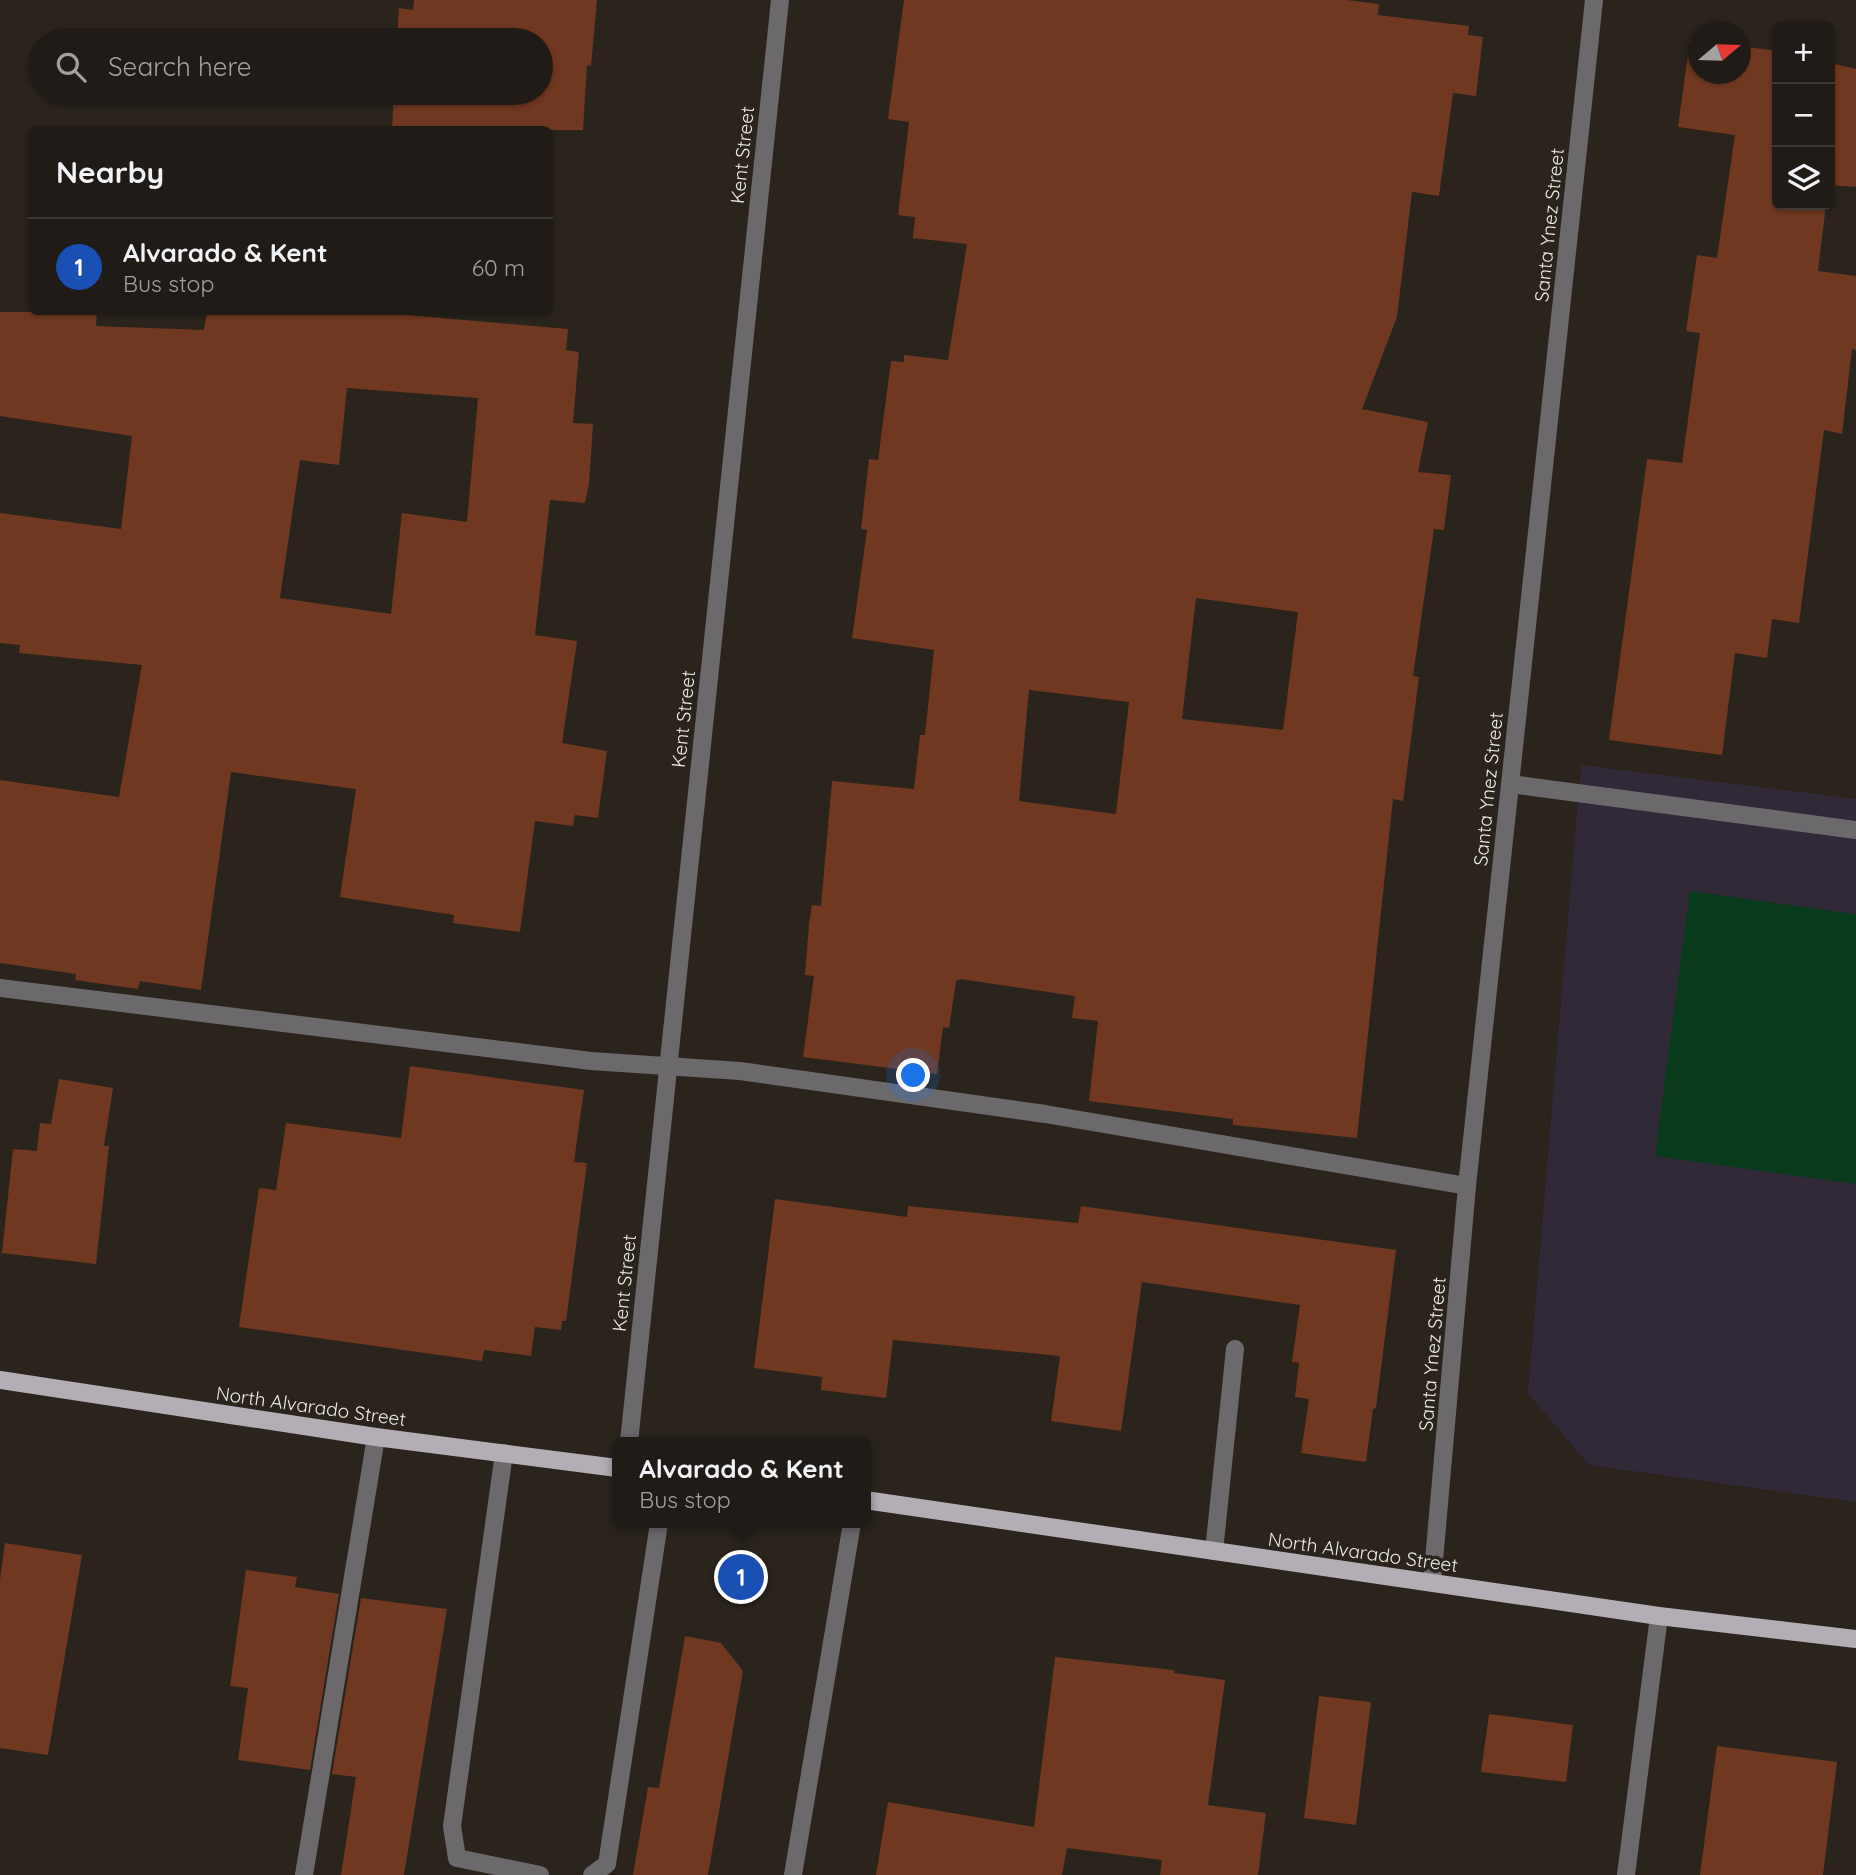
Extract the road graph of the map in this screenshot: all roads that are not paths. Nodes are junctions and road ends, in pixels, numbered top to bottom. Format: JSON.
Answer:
{"nodes":[{"id":1,"x":780,"y":0,"type":"edge"},
{"id":2,"x":1594,"y":0,"type":"edge"},
{"id":3,"x":1510,"y":783,"type":"junction"},
{"id":4,"x":1856,"y":830,"type":"edge"},
{"id":5,"x":0,"y":988,"type":"edge"},
{"id":6,"x":667,"y":1065,"type":"junction"},
{"id":7,"x":1467,"y":1186,"type":"junction"},
{"id":8,"x":1235,"y":1349,"type":"dead end"},
{"id":9,"x":0,"y":1380,"type":"edge"},
{"id":10,"x":376,"y":1437,"type":"junction"},
{"id":11,"x":630,"y":1437,"type":"edge"},
{"id":12,"x":504,"y":1453,"type":"junction"},
{"id":13,"x":612,"y":1467,"type":"edge"},
{"id":14,"x":871,"y":1501,"type":"edge"},
{"id":15,"x":658,"y":1528,"type":"edge"},
{"id":16,"x":851,"y":1528,"type":"edge"},
{"id":17,"x":1214,"y":1551,"type":"junction"},
{"id":18,"x":1433,"y":1583,"type":"junction"},
{"id":19,"x":1659,"y":1616,"type":"junction"},
{"id":20,"x":1856,"y":1639,"type":"edge"},
{"id":21,"x":304,"y":1875,"type":"edge"},
{"id":22,"x":540,"y":1875,"type":"edge"},
{"id":23,"x":592,"y":1875,"type":"edge"},
{"id":24,"x":793,"y":1875,"type":"edge"},
{"id":25,"x":1626,"y":1875,"type":"edge"}],
"edges":[{"from":1,"to":6,"type":"street","name":"Kent Street"},
{"from":2,"to":3,"type":"street","name":"Santa Ynez Street"},
{"from":3,"to":4,"type":"street"},
{"from":3,"to":7,"type":"street","name":"Santa Ynez Street"},
{"from":5,"to":6,"type":"street"},
{"from":6,"to":7,"type":"street"},
{"from":6,"to":11,"type":"street","name":"Kent Street"},
{"from":7,"to":18,"type":"street","name":"Santa Ynez Street"},
{"from":8,"to":17,"type":"street"},
{"from":9,"to":10,"type":"main road","name":"North Alvarado Street"},
{"from":10,"to":12,"type":"main road","name":"North Alvarado Street"},
{"from":10,"to":21,"type":"street"},
{"from":12,"to":13,"type":"main road","name":"North Alvarado Street"},
{"from":12,"to":22,"type":"street"},
{"from":14,"to":17,"type":"main road","name":"North Alvarado Street"},
{"from":15,"to":23,"type":"street"},
{"from":16,"to":24,"type":"street"},
{"from":17,"to":18,"type":"main road","name":"North Alvarado Street"},
{"from":18,"to":19,"type":"main road","name":"North Alvarado Street"},
{"from":19,"to":20,"type":"main road","name":"North Alvarado Street"},
{"from":19,"to":25,"type":"street"}]}
